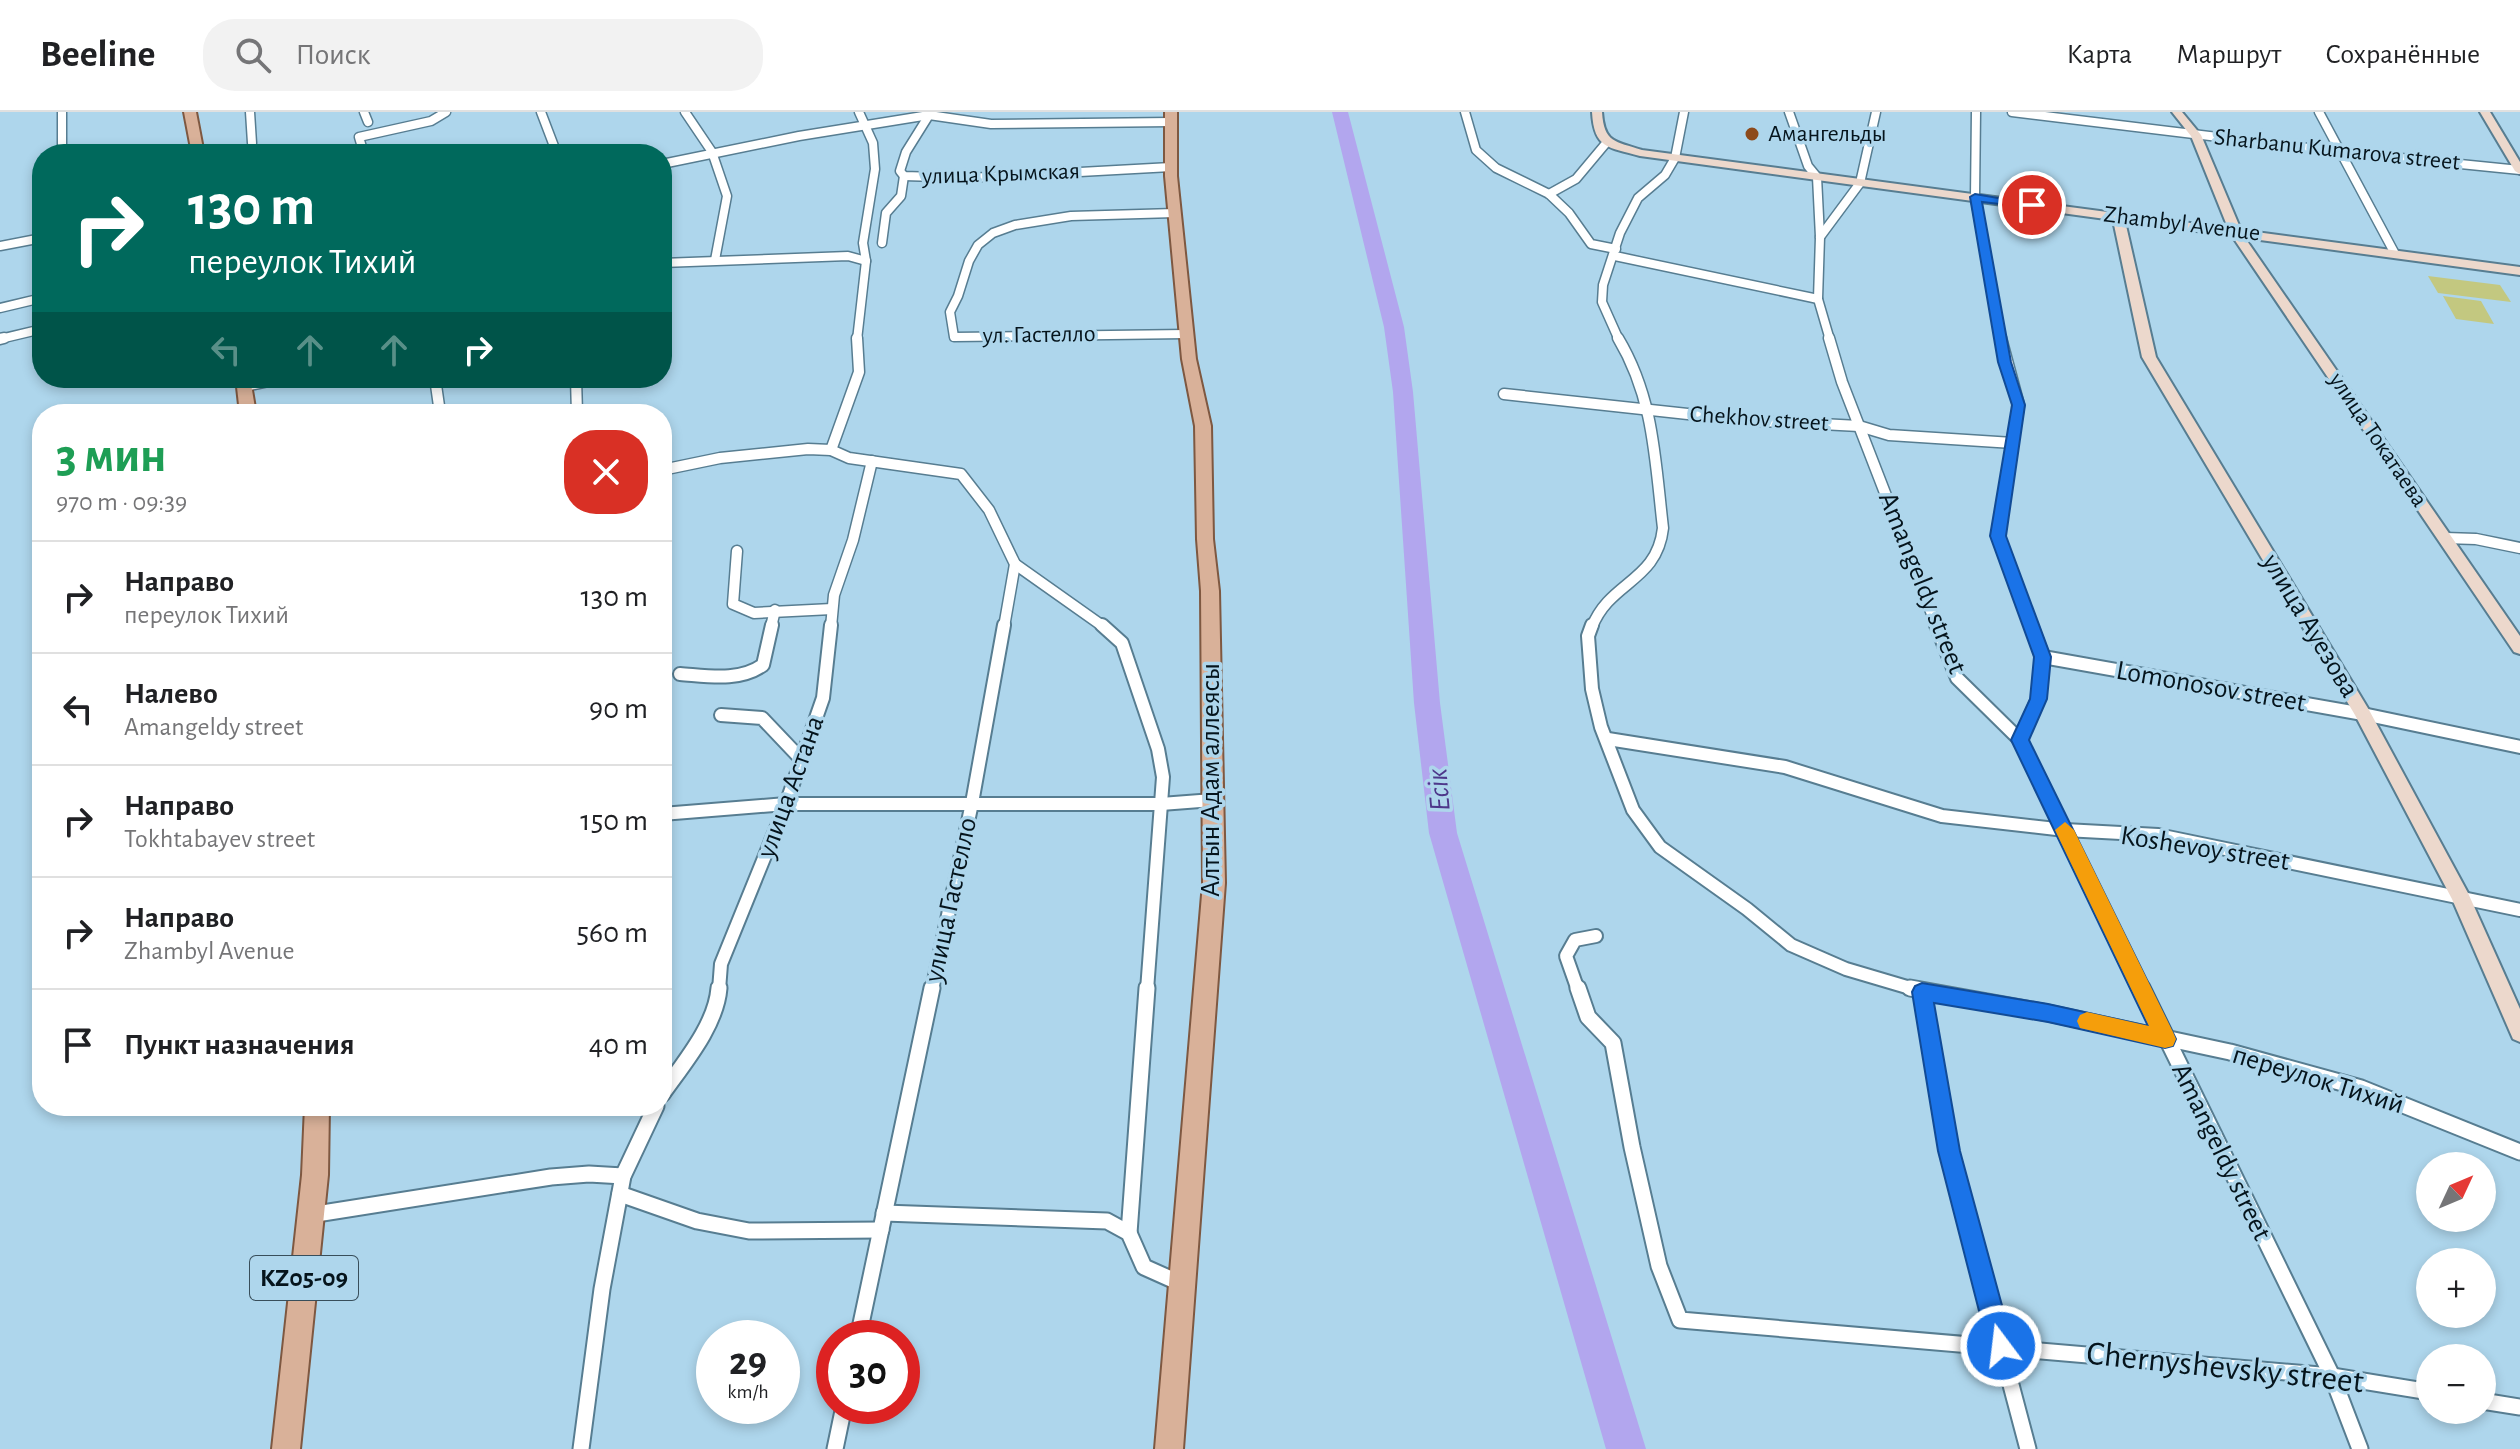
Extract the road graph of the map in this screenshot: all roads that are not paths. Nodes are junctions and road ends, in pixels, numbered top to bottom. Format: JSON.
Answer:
{"nodes":[{"id":1,"x":62,"y":112,"type":"edge"},
{"id":2,"x":190,"y":112,"type":"edge"},
{"id":3,"x":250,"y":112,"type":"edge"},
{"id":4,"x":364,"y":112,"type":"edge"},
{"id":5,"x":446,"y":112,"type":"edge"},
{"id":6,"x":541,"y":112,"type":"edge"},
{"id":7,"x":685,"y":112,"type":"edge"},
{"id":8,"x":859,"y":112,"type":"edge"},
{"id":9,"x":1465,"y":112,"type":"edge"},
{"id":10,"x":1597,"y":112,"type":"edge"},
{"id":11,"x":1684,"y":112,"type":"edge"},
{"id":12,"x":1789,"y":112,"type":"edge"},
{"id":13,"x":1876,"y":112,"type":"edge"},
{"id":14,"x":1976,"y":112,"type":"edge"},
{"id":15,"x":2012,"y":112,"type":"edge"},
{"id":16,"x":2177,"y":112,"type":"edge"},
{"id":17,"x":2319,"y":112,"type":"edge"},
{"id":18,"x":2485,"y":112,"type":"edge"},
{"id":19,"x":930,"y":114,"type":"edge"},
{"id":20,"x":1171,"y":117,"type":"edge"},
{"id":21,"x":368,"y":122,"type":"dead end"},
{"id":22,"x":867,"y":124,"type":"junction"},
{"id":23,"x":2196,"y":135,"type":"junction"},
{"id":24,"x":1607,"y":142,"type":"junction"},
{"id":25,"x":252,"y":143,"type":"dead end"},
{"id":26,"x":62,"y":144,"type":"edge"},
{"id":27,"x":196,"y":144,"type":"edge"},
{"id":28,"x":361,"y":144,"type":"edge"},
{"id":29,"x":553,"y":144,"type":"edge"},
{"id":30,"x":712,"y":152,"type":"junction"},
{"id":31,"x":2341,"y":152,"type":"junction"},
{"id":32,"x":1675,"y":158,"type":"junction"},
{"id":33,"x":672,"y":162,"type":"edge"},
{"id":34,"x":1171,"y":167,"type":"junction"},
{"id":35,"x":2520,"y":170,"type":"edge"},
{"id":36,"x":904,"y":176,"type":"junction"},
{"id":37,"x":1817,"y":177,"type":"junction"},
{"id":38,"x":1860,"y":183,"type":"junction"},
{"id":39,"x":1549,"y":194,"type":"junction"},
{"id":40,"x":1975,"y":197,"type":"junction"},
{"id":41,"x":1175,"y":213,"type":"junction"},
{"id":42,"x":2118,"y":216,"type":"junction"},
{"id":43,"x":2236,"y":233,"type":"junction"},
{"id":44,"x":1820,"y":237,"type":"junction"},
{"id":45,"x":32,"y":240,"type":"edge"},
{"id":46,"x":882,"y":243,"type":"dead end"},
{"id":47,"x":0,"y":246,"type":"edge"},
{"id":48,"x":2394,"y":252,"type":"junction"},
{"id":49,"x":1615,"y":253,"type":"junction"},
{"id":50,"x":715,"y":260,"type":"junction"},
{"id":51,"x":866,"y":261,"type":"junction"},
{"id":52,"x":672,"y":262,"type":"edge"},
{"id":53,"x":2520,"y":271,"type":"edge"},
{"id":54,"x":1818,"y":299,"type":"junction"},
{"id":55,"x":32,"y":300,"type":"edge"},
{"id":56,"x":0,"y":308,"type":"edge"},
{"id":57,"x":32,"y":331,"type":"edge"},
{"id":58,"x":1186,"y":334,"type":"junction"},
{"id":59,"x":0,"y":339,"type":"edge"},
{"id":60,"x":1504,"y":394,"type":"dead end"},
{"id":61,"x":1649,"y":410,"type":"junction"},
{"id":62,"x":1859,"y":426,"type":"junction"},
{"id":63,"x":2013,"y":443,"type":"junction"},
{"id":64,"x":831,"y":450,"type":"junction"},
{"id":65,"x":872,"y":461,"type":"junction"},
{"id":66,"x":672,"y":468,"type":"edge"},
{"id":67,"x":2445,"y":538,"type":"junction"},
{"id":68,"x":2520,"y":548,"type":"edge"},
{"id":69,"x":737,"y":551,"type":"dead end"},
{"id":70,"x":1015,"y":564,"type":"junction"},
{"id":71,"x":832,"y":609,"type":"junction"},
{"id":72,"x":775,"y":610,"type":"junction"},
{"id":73,"x":2520,"y":648,"type":"edge"},
{"id":74,"x":2043,"y":657,"type":"junction"},
{"id":75,"x":680,"y":674,"type":"dead end"},
{"id":76,"x":2363,"y":714,"type":"junction"},
{"id":77,"x":721,"y":715,"type":"dead end"},
{"id":78,"x":1608,"y":739,"type":"junction"},
{"id":79,"x":2020,"y":740,"type":"junction"},
{"id":80,"x":2520,"y":747,"type":"edge"},
{"id":81,"x":801,"y":759,"type":"junction"},
{"id":82,"x":1213,"y":800,"type":"junction"},
{"id":83,"x":972,"y":803,"type":"junction"},
{"id":84,"x":786,"y":804,"type":"junction"},
{"id":85,"x":1161,"y":804,"type":"junction"},
{"id":86,"x":672,"y":813,"type":"edge"},
{"id":87,"x":2065,"y":830,"type":"junction"},
{"id":88,"x":2461,"y":898,"type":"junction"},
{"id":89,"x":2520,"y":910,"type":"edge"},
{"id":90,"x":1596,"y":936,"type":"dead end"},
{"id":91,"x":1922,"y":992,"type":"junction"},
{"id":92,"x":2520,"y":1033,"type":"edge"},
{"id":93,"x":2165,"y":1039,"type":"junction"},
{"id":94,"x":672,"y":1079,"type":"edge"},
{"id":95,"x":316,"y":1116,"type":"edge"},
{"id":96,"x":651,"y":1116,"type":"edge"},
{"id":97,"x":2520,"y":1152,"type":"edge"},
{"id":98,"x":623,"y":1176,"type":"junction"},
{"id":99,"x":620,"y":1194,"type":"junction"},
{"id":100,"x":884,"y":1213,"type":"junction"},
{"id":101,"x":310,"y":1215,"type":"junction"},
{"id":102,"x":881,"y":1230,"type":"junction"},
{"id":103,"x":1129,"y":1233,"type":"junction"},
{"id":104,"x":1182,"y":1284,"type":"junction"},
{"id":105,"x":862,"y":1320,"type":"edge"},
{"id":106,"x":2001,"y":1346,"type":"junction"},
{"id":107,"x":2332,"y":1376,"type":"junction"},
{"id":108,"x":2416,"y":1390,"type":"edge"},
{"id":109,"x":2496,"y":1403,"type":"edge"},
{"id":110,"x":2520,"y":1407,"type":"edge"},
{"id":111,"x":840,"y":1424,"type":"edge"},
{"id":112,"x":286,"y":1449,"type":"edge"},
{"id":113,"x":581,"y":1449,"type":"edge"},
{"id":114,"x":835,"y":1449,"type":"edge"},
{"id":115,"x":1169,"y":1449,"type":"edge"},
{"id":116,"x":2028,"y":1449,"type":"edge"},
{"id":117,"x":2360,"y":1449,"type":"edge"}],
"edges":[{"from":1,"to":26,"type":"street"},
{"from":2,"to":27,"type":"main road"},
{"from":3,"to":25,"type":"street"},
{"from":4,"to":21,"type":"street"},
{"from":5,"to":28,"type":"street"},
{"from":6,"to":29,"type":"street"},
{"from":7,"to":30,"type":"street"},
{"from":8,"to":22,"type":"street"},
{"from":9,"to":39,"type":"street"},
{"from":10,"to":24,"type":"street"},
{"from":11,"to":32,"type":"street"},
{"from":12,"to":37,"type":"street","name":"Amangeldy street"},
{"from":13,"to":38,"type":"street"},
{"from":14,"to":40,"type":"street"},
{"from":15,"to":23,"type":"street","name":"Sharbanu Kumarova street"},
{"from":16,"to":23,"type":"street","name":"улица Токатаева"},
{"from":17,"to":31,"type":"street"},
{"from":18,"to":35,"type":"street"},
{"from":19,"to":20,"type":"street"},
{"from":19,"to":22,"type":"street"},
{"from":19,"to":36,"type":"street","name":"улица Крымская"},
{"from":20,"to":34,"type":"main road","name":"Алтын Адам аллеясы"},
{"from":22,"to":30,"type":"street"},
{"from":22,"to":51,"type":"street"},
{"from":23,"to":31,"type":"street","name":"Sharbanu Kumarova street"},
{"from":23,"to":43,"type":"street","name":"улица Токатаева"},
{"from":24,"to":32,"type":"street","name":"Zhambyl Avenue"},
{"from":24,"to":39,"type":"street"},
{"from":30,"to":33,"type":"street"},
{"from":30,"to":50,"type":"street"},
{"from":31,"to":35,"type":"street","name":"Sharbanu Kumarova street"},
{"from":31,"to":48,"type":"street"},
{"from":32,"to":37,"type":"street","name":"Zhambyl Avenue"},
{"from":32,"to":49,"type":"street","name":"переулок Тихий"},
{"from":34,"to":36,"type":"street","name":"улица Крымская"},
{"from":34,"to":41,"type":"main road","name":"Алтын Адам аллеясы"},
{"from":36,"to":46,"type":"street"},
{"from":37,"to":38,"type":"street","name":"Zhambyl Avenue"},
{"from":37,"to":44,"type":"street","name":"Amangeldy street"},
{"from":38,"to":40,"type":"street","name":"Zhambyl Avenue"},
{"from":38,"to":44,"type":"street"},
{"from":39,"to":49,"type":"street"},
{"from":40,"to":42,"type":"street","name":"Zhambyl Avenue"},
{"from":40,"to":63,"type":"street"},
{"from":41,"to":58,"type":"main road","name":"Алтын Адам аллеясы"},
{"from":41,"to":58,"type":"street","name":"ул. Гастелло"},
{"from":42,"to":43,"type":"street","name":"Zhambyl Avenue"},
{"from":42,"to":76,"type":"street","name":"улица Ауезова"},
{"from":43,"to":48,"type":"street","name":"Zhambyl Avenue"},
{"from":43,"to":67,"type":"street","name":"улица Токатаева"},
{"from":44,"to":54,"type":"street","name":"Amangeldy street"},
{"from":45,"to":47,"type":"street"},
{"from":48,"to":53,"type":"street","name":"Zhambyl Avenue"},
{"from":49,"to":54,"type":"street"},
{"from":49,"to":61,"type":"street","name":"переулок Тихий"},
{"from":50,"to":51,"type":"street"},
{"from":50,"to":52,"type":"street"},
{"from":51,"to":64,"type":"street"},
{"from":54,"to":62,"type":"street","name":"Amangeldy street"},
{"from":55,"to":56,"type":"street"},
{"from":57,"to":59,"type":"street"},
{"from":58,"to":82,"type":"main road","name":"Алтын Адам аллеясы"},
{"from":60,"to":61,"type":"street","name":"Chekhov street"},
{"from":61,"to":62,"type":"street","name":"Chekhov street"},
{"from":61,"to":78,"type":"street","name":"переулок Тихий"},
{"from":62,"to":63,"type":"street","name":"Chekhov street"},
{"from":62,"to":79,"type":"street","name":"Amangeldy street"},
{"from":63,"to":74,"type":"street"},
{"from":64,"to":65,"type":"street"},
{"from":64,"to":66,"type":"street"},
{"from":65,"to":70,"type":"street"},
{"from":65,"to":71,"type":"street","name":"улица Астана"},
{"from":67,"to":68,"type":"street"},
{"from":67,"to":73,"type":"street","name":"улица Токатаева"},
{"from":69,"to":72,"type":"street"},
{"from":70,"to":83,"type":"street","name":"улица Гастелло"},
{"from":70,"to":85,"type":"street"},
{"from":71,"to":72,"type":"street"},
{"from":71,"to":81,"type":"street","name":"улица Астана"},
{"from":72,"to":75,"type":"street"},
{"from":74,"to":76,"type":"street","name":"Lomonosov street"},
{"from":74,"to":79,"type":"street"},
{"from":76,"to":80,"type":"street","name":"Lomonosov street"},
{"from":76,"to":88,"type":"street","name":"улица Ауезова"},
{"from":77,"to":81,"type":"street"},
{"from":78,"to":87,"type":"street","name":"Koshevoy street"},
{"from":78,"to":91,"type":"street","name":"переулок Тихий"},
{"from":79,"to":87,"type":"street","name":"Amangeldy street"},
{"from":81,"to":84,"type":"street","name":"улица Астана"},
{"from":82,"to":85,"type":"street"},
{"from":82,"to":104,"type":"main road","name":"Алтын Адам аллеясы"},
{"from":83,"to":84,"type":"street"},
{"from":83,"to":85,"type":"street"},
{"from":83,"to":100,"type":"street","name":"улица Гастелло"},
{"from":84,"to":86,"type":"street"},
{"from":84,"to":94,"type":"street","name":"улица Астана"},
{"from":85,"to":103,"type":"street"},
{"from":87,"to":88,"type":"street","name":"Koshevoy street"},
{"from":87,"to":93,"type":"street","name":"Amangeldy street"},
{"from":88,"to":89,"type":"street","name":"Koshevoy street"},
{"from":88,"to":92,"type":"street","name":"улица Ауезова"},
{"from":90,"to":106,"type":"street","name":"Chernyshevsky street"},
{"from":91,"to":93,"type":"street","name":"переулок Тихий"},
{"from":91,"to":106,"type":"street"},
{"from":93,"to":97,"type":"street","name":"переулок Тихий"},
{"from":93,"to":107,"type":"street","name":"Amangeldy street"},
{"from":95,"to":101,"type":"main road","number":"KZ05-09"},
{"from":96,"to":98,"type":"street"},
{"from":98,"to":99,"type":"street"},
{"from":98,"to":101,"type":"street"},
{"from":99,"to":102,"type":"street"},
{"from":99,"to":113,"type":"street"},
{"from":100,"to":102,"type":"street","name":"улица Гастелло"},
{"from":100,"to":103,"type":"street"},
{"from":101,"to":112,"type":"main road","number":"KZ05-09"},
{"from":102,"to":105,"type":"street","name":"улица Гастелло"},
{"from":103,"to":104,"type":"street"},
{"from":104,"to":115,"type":"main road","name":"Алтын Адам аллеясы"},
{"from":106,"to":107,"type":"street","name":"Chernyshevsky street"},
{"from":106,"to":116,"type":"street"},
{"from":107,"to":108,"type":"street","name":"Chernyshevsky street"},
{"from":107,"to":117,"type":"street","name":"Amangeldy street"},
{"from":109,"to":110,"type":"street"},
{"from":111,"to":114,"type":"street"}]}
